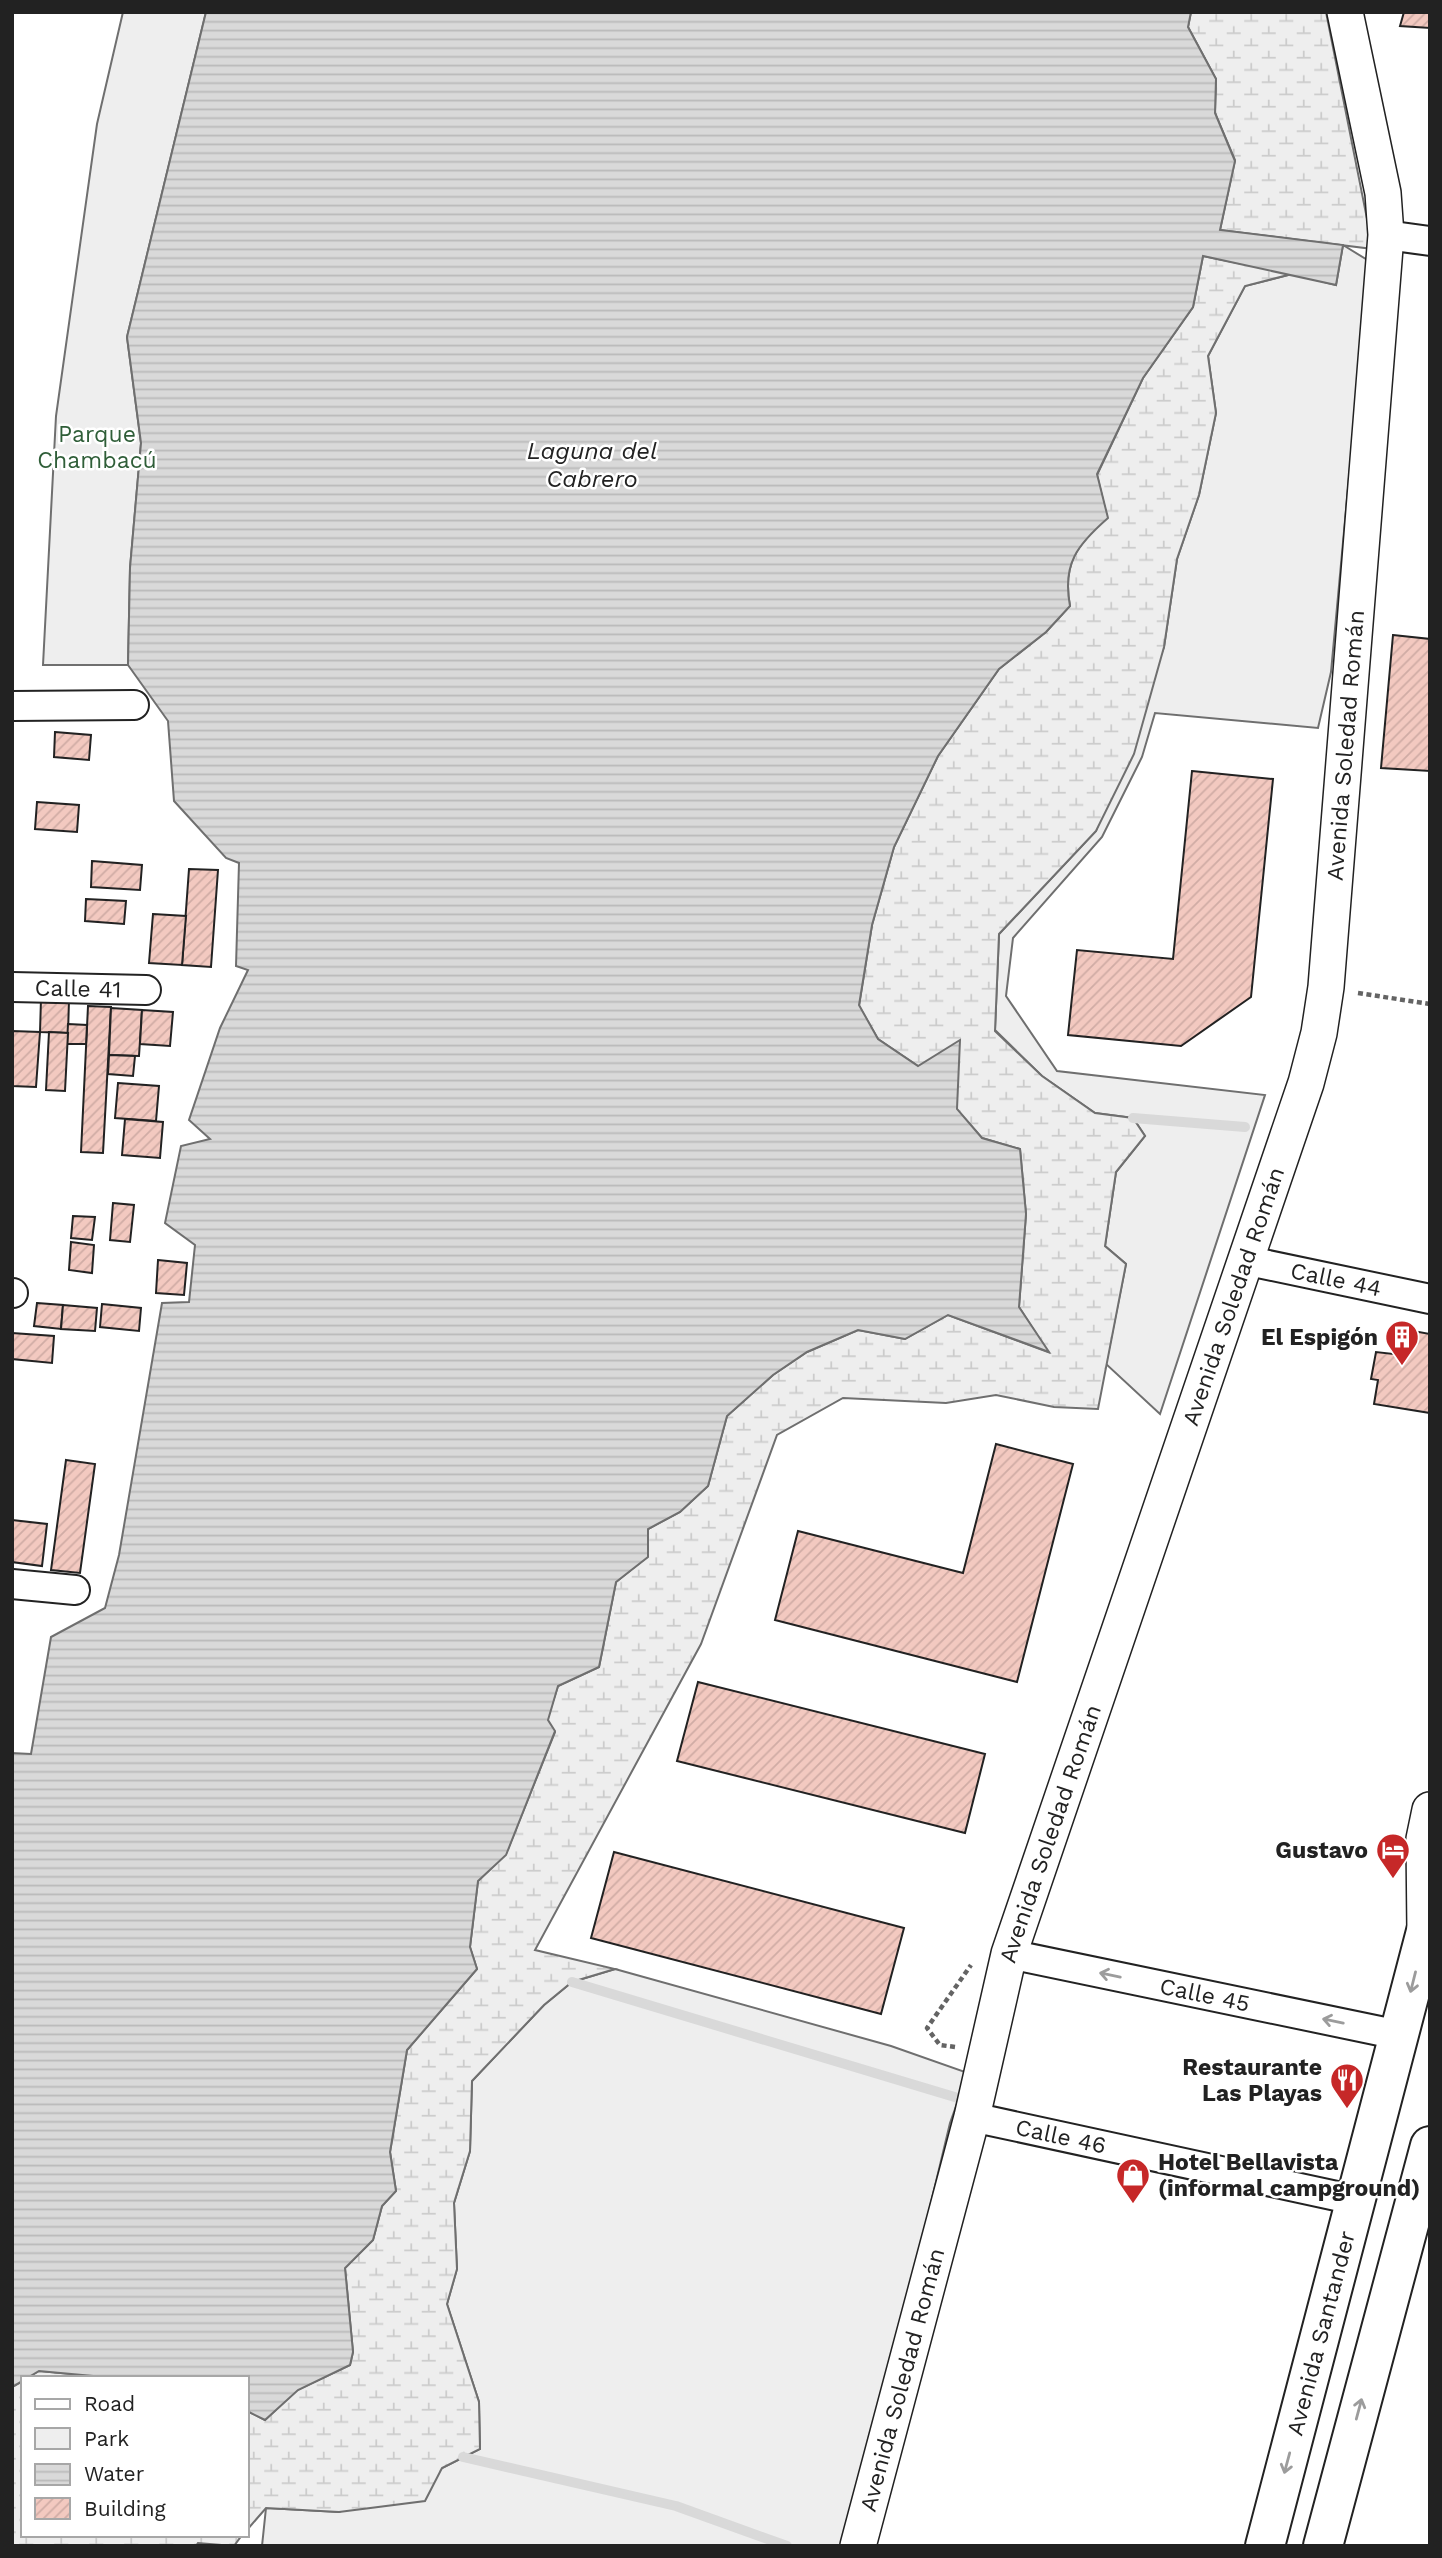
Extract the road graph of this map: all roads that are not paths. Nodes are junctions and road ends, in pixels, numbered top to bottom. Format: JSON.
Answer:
{"nodes":[{"id":1,"x":1345,"y":12,"type":"edge"},
{"id":2,"x":1386,"y":235,"type":"junction"},
{"id":3,"x":1430,"y":240,"type":"edge"},
{"id":4,"x":134,"y":705,"type":"dead end"},
{"id":5,"x":12,"y":706,"type":"edge"},
{"id":6,"x":12,"y":987,"type":"edge"},
{"id":7,"x":146,"y":990,"type":"dead end"},
{"id":8,"x":1244,"y":1259,"type":"junction"},
{"id":9,"x":1430,"y":1299,"type":"edge"},
{"id":10,"x":12,"y":1584,"type":"edge"},
{"id":11,"x":75,"y":1590,"type":"dead end"},
{"id":12,"x":1430,"y":1810,"type":"edge"},
{"id":13,"x":1427,"y":1925,"type":"edge"},
{"id":14,"x":1009,"y":1954,"type":"junction"},
{"id":15,"x":1399,"y":2035,"type":"junction"},
{"id":16,"x":972,"y":2117,"type":"junction"},
{"id":17,"x":1430,"y":2146,"type":"edge"},
{"id":18,"x":1355,"y":2200,"type":"junction"},
{"id":19,"x":858,"y":2546,"type":"edge"},
{"id":20,"x":1265,"y":2546,"type":"edge"},
{"id":21,"x":1322,"y":2546,"type":"edge"}],
"edges":[{"from":1,"to":2,"type":"street","name":"Avenida Soledad Román"},
{"from":2,"to":3,"type":"street"},
{"from":2,"to":8,"type":"street","name":"Avenida Soledad Román"},
{"from":4,"to":5,"type":"street"},
{"from":6,"to":7,"type":"street","name":"Calle 41"},
{"from":8,"to":9,"type":"street","name":"Calle 44"},
{"from":8,"to":14,"type":"street","name":"Avenida Soledad Román"},
{"from":10,"to":11,"type":"street"},
{"from":12,"to":13,"type":"street"},
{"from":13,"to":15,"type":"highway","name":"Avenida Santander","one_way":true},
{"from":15,"to":14,"type":"street","name":"Calle 45","one_way":true},
{"from":14,"to":16,"type":"street","name":"Avenida Soledad Román"},
{"from":15,"to":18,"type":"highway","name":"Avenida Santander"},
{"from":16,"to":18,"type":"street","name":"Calle 46"},
{"from":16,"to":19,"type":"street","name":"Avenida Soledad Román"},
{"from":21,"to":17,"type":"highway","one_way":true},
{"from":18,"to":20,"type":"highway","name":"Avenida Santander","one_way":true}]}
